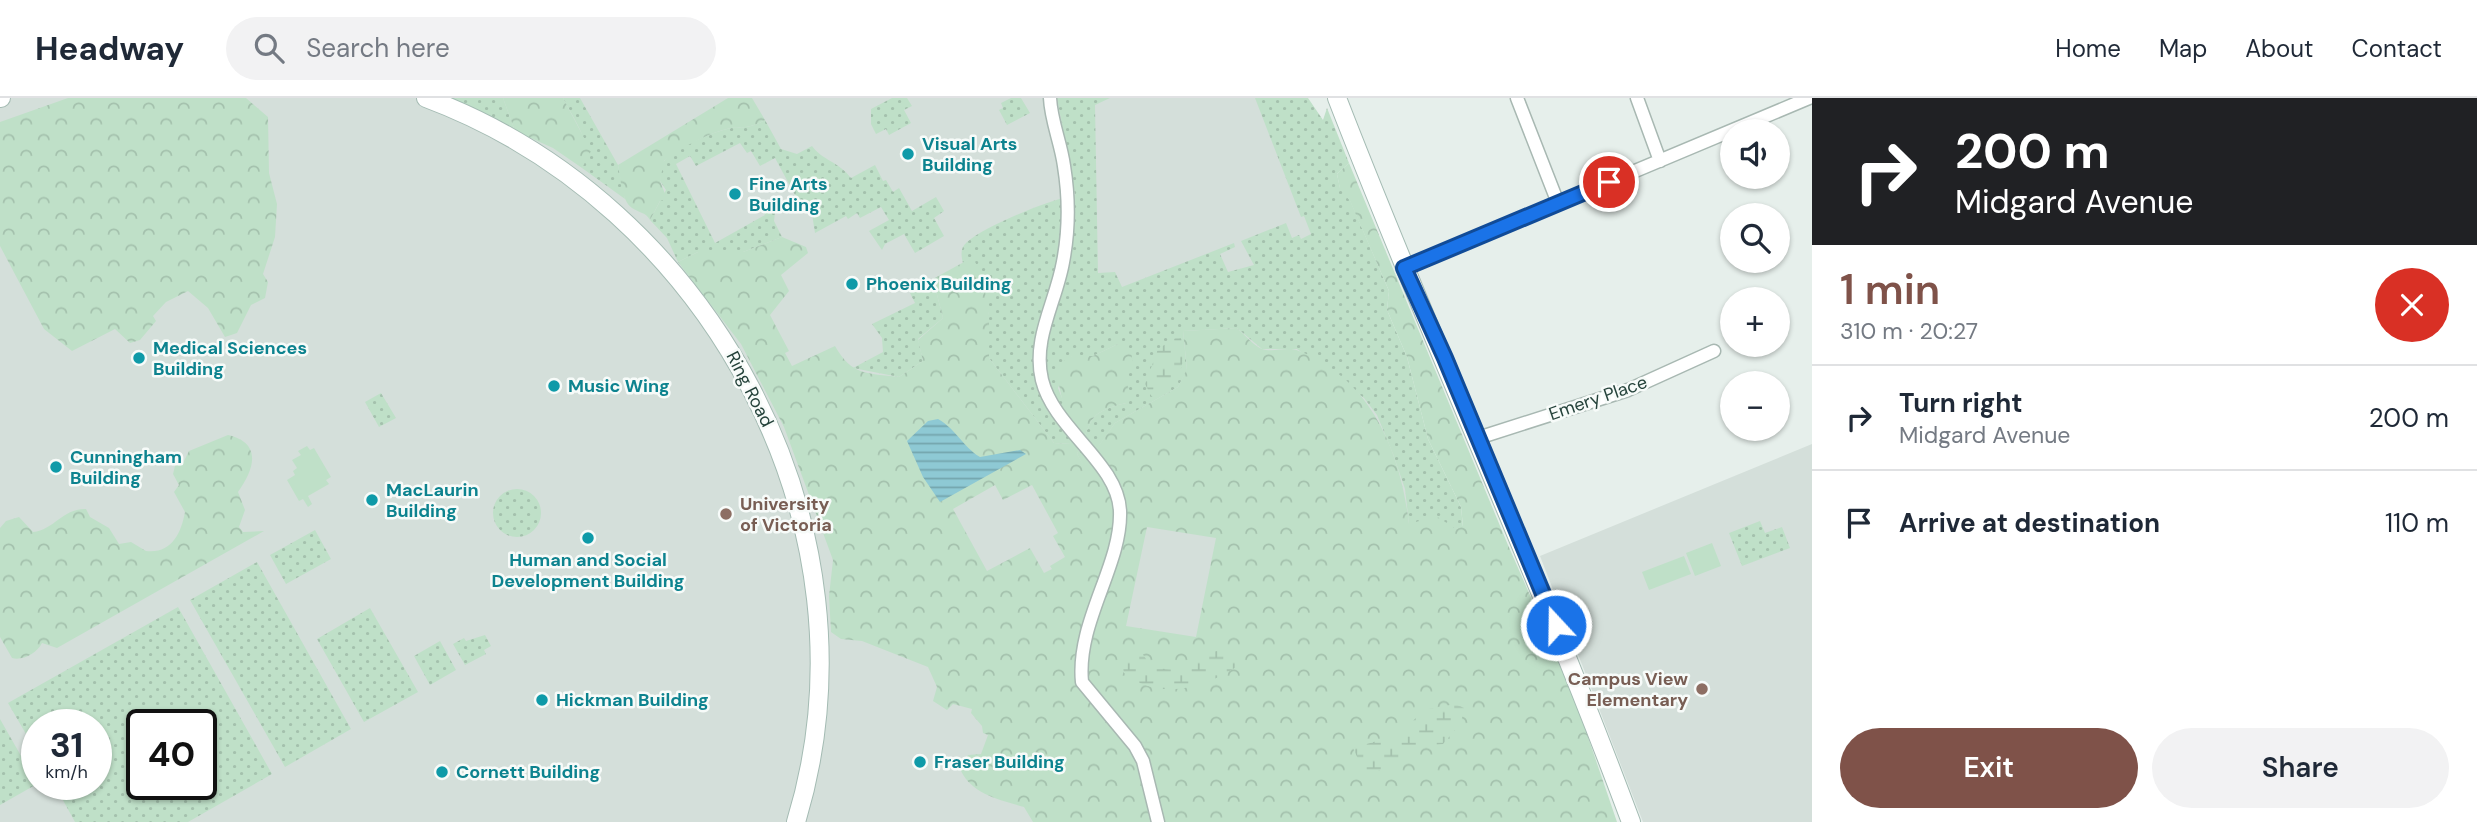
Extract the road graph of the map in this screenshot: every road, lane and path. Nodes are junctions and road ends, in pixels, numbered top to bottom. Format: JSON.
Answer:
{"nodes":[{"id":1,"x":426,"y":98,"type":"edge"},
{"id":2,"x":1050,"y":98,"type":"edge"},
{"id":3,"x":1337,"y":98,"type":"edge"},
{"id":4,"x":1517,"y":98,"type":"edge"},
{"id":5,"x":1637,"y":98,"type":"edge"},
{"id":6,"x":1809,"y":98,"type":"edge"},
{"id":7,"x":1660,"y":161,"type":"junction"},
{"id":8,"x":1558,"y":203,"type":"junction"},
{"id":9,"x":1404,"y":268,"type":"junction"},
{"id":10,"x":1714,"y":351,"type":"dead end"},
{"id":11,"x":1478,"y":438,"type":"junction"},
{"id":12,"x":796,"y":822,"type":"edge"},
{"id":13,"x":1157,"y":822,"type":"edge"},
{"id":14,"x":1631,"y":822,"type":"edge"}],
"edges":[{"from":1,"to":12,"type":"street","name":"Ring Road"},
{"from":2,"to":13,"type":"street"},
{"from":3,"to":9,"type":"street"},
{"from":4,"to":8,"type":"street"},
{"from":5,"to":7,"type":"street"},
{"from":6,"to":7,"type":"street"},
{"from":7,"to":8,"type":"street"},
{"from":8,"to":9,"type":"street"},
{"from":9,"to":11,"type":"street"},
{"from":10,"to":11,"type":"street","name":"Emery Place"},
{"from":11,"to":14,"type":"street"}]}
